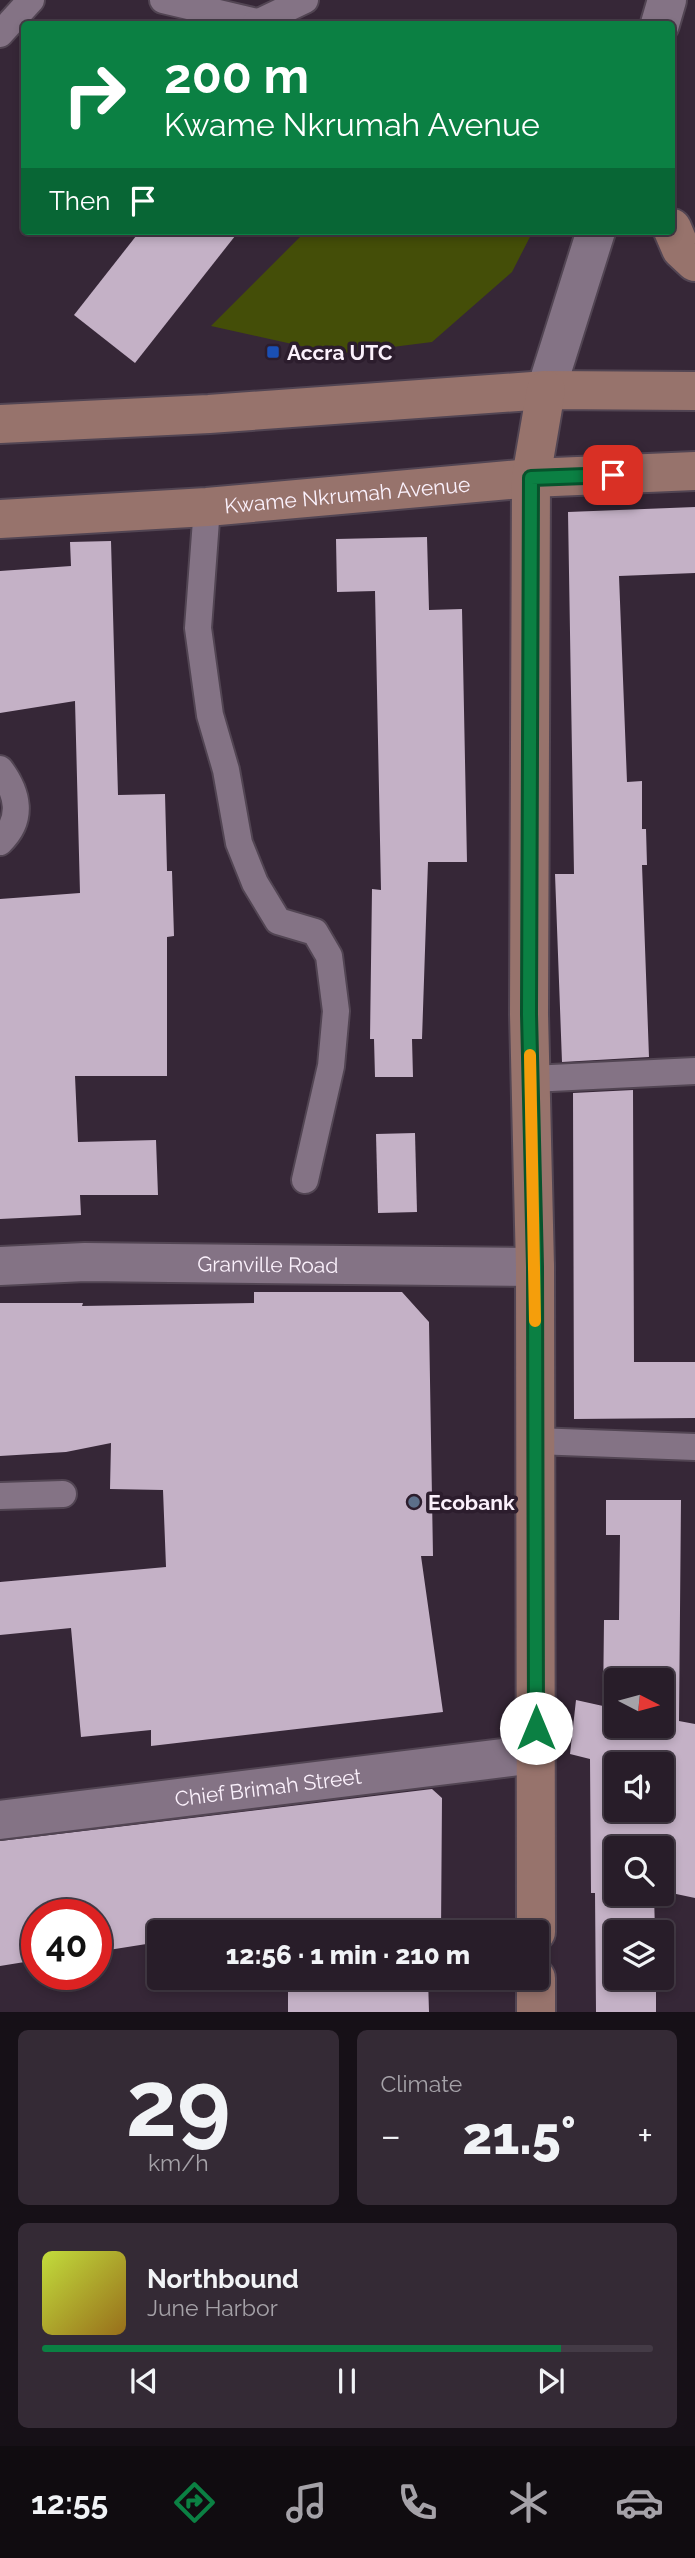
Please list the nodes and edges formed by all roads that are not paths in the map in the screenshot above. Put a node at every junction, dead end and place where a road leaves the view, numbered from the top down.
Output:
1 (31, 0) edge
2 (163, 0) edge
3 (304, 0) edge
4 (667, 0) edge
5 (248, 21) edge
6 (260, 21) edge
7 (661, 21) edge
8 (0, 34) edge
9 (595, 235) edge
10 (675, 235) edge
11 (695, 262) edge
12 (546, 390) junction
13 (695, 391) edge
14 (0, 424) edge
15 (695, 471) edge
16 (531, 478) junction
17 (207, 506) junction
18 (0, 519) edge
19 (0, 769) edge
20 (0, 842) edge
21 (695, 1071) edge
22 (531, 1079) junction
23 (305, 1180) dead end
24 (0, 1266) edge
25 (535, 1267) junction
26 (535, 1441) junction
27 (695, 1447) edge
28 (63, 1494) dead end
29 (0, 1496) edge
30 (536, 1754) junction
31 (0, 1820) edge
32 (536, 1920) edge
33 (536, 1990) edge
34 (536, 2012) edge

1 - 8 lane
2 - 5 lane
3 - 6 lane
4 - 7 street
9 - 12 street
10 - 11 street
12 - 13 street
12 - 14 street
12 - 16 street
15 - 16 street, Kwame Nkrumah Avenue
16 - 17 street, Kwame Nkrumah Avenue
16 - 22 street
17 - 18 street, Kwame Nkrumah Avenue
17 - 23 lane
19 - 20 lane
21 - 22 lane
22 - 25 street
24 - 25 street, Granville Road
25 - 26 street
26 - 27 lane
26 - 30 street
28 - 29 lane
30 - 31 street, Chief Brimah Street
30 - 32 street
33 - 34 street

